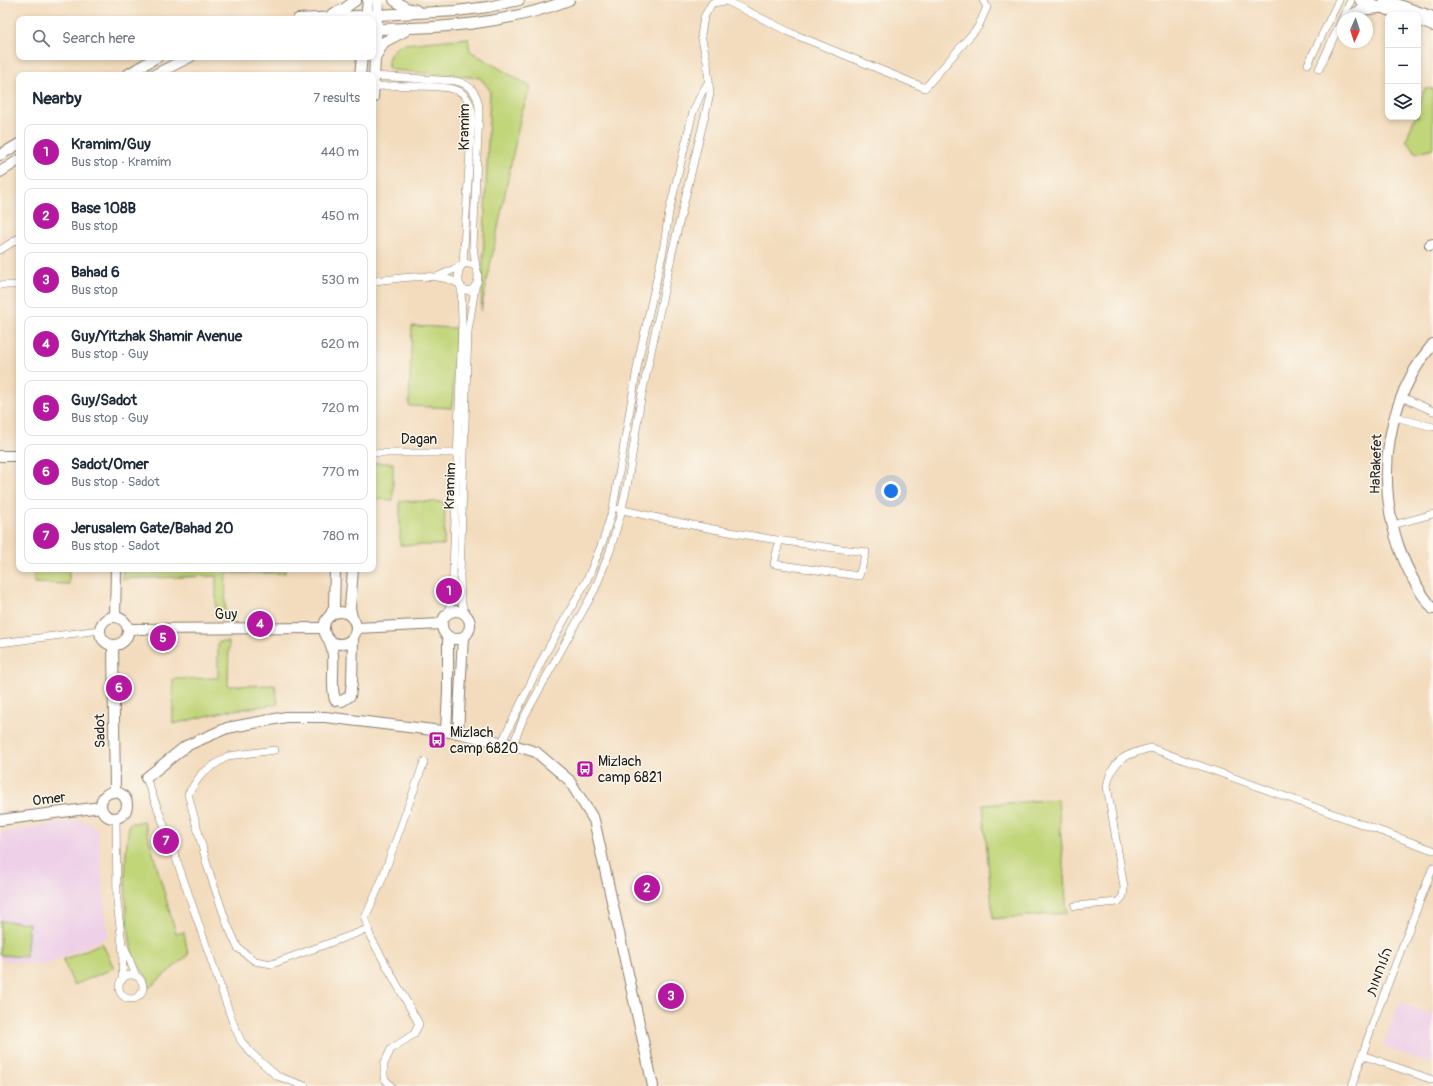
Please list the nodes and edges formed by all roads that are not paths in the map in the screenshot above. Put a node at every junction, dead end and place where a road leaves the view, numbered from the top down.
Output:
1 (356, 0) edge
2 (368, 0) edge
3 (378, 0) edge
4 (394, 0) edge
5 (519, 0) edge
6 (569, 0) edge
7 (983, 0) edge
8 (1339, 0) edge
9 (1351, 0) edge
10 (1360, 0) edge
11 (1385, 2) edge
12 (424, 12) junction
13 (1346, 12) edge
14 (1359, 12) edge
15 (1399, 12) edge
16 (378, 15) junction
17 (325, 16) edge
18 (366, 16) edge
19 (372, 16) edge
20 (1433, 17) edge
21 (1421, 21) edge
22 (376, 24) edge
23 (1433, 26) edge
24 (411, 28) junction
25 (376, 29) edge
26 (1337, 32) edge
27 (376, 56) edge
28 (152, 60) edge
29 (184, 60) edge
30 (361, 60) edge
31 (374, 60) edge
32 (375, 60) edge
33 (374, 64) junction
34 (1308, 64) dead end
35 (1319, 69) dead end
36 (132, 72) edge
37 (160, 72) edge
38 (360, 72) edge
39 (374, 72) edge
40 (376, 76) edge
41 (709, 81) junction
42 (376, 87) edge
43 (16, 146) edge
44 (0, 156) edge
45 (16, 162) edge
46 (0, 172) edge
47 (16, 240) edge
48 (0, 250) edge
49 (462, 265) junction
50 (476, 268) junction
51 (433, 277) junction
52 (376, 281) edge
53 (0, 285) edge
54 (16, 285) edge
55 (460, 286) junction
56 (475, 288) junction
57 (1433, 344) edge
58 (1402, 397) junction
59 (1433, 411) edge
60 (1395, 417) junction
61 (1433, 427) edge
62 (376, 453) edge
63 (461, 453) junction
64 (0, 456) edge
65 (16, 456) edge
66 (613, 508) junction
67 (622, 510) junction
68 (1433, 514) edge
69 (1393, 525) junction
70 (780, 542) junction
71 (116, 572) edge
72 (335, 572) edge
73 (353, 572) edge
74 (1433, 609) edge
75 (447, 614) junction
76 (465, 614) junction
77 (330, 616) junction
78 (115, 617) junction
79 (352, 618) junction
80 (442, 624) junction
81 (324, 628) junction
82 (356, 628) junction
83 (128, 629) junction
84 (100, 630) junction
85 (448, 636) junction
86 (463, 637) junction
87 (353, 638) junction
88 (329, 640) junction
89 (0, 643) edge
90 (113, 645) junction
91 (446, 731) junction
92 (458, 733) junction
93 (502, 742) junction
94 (513, 745) junction
95 (275, 750) dead end
96 (424, 762) dead end
97 (146, 778) joint
98 (115, 792) junction
99 (101, 807) junction
100 (116, 818) junction
101 (0, 820) edge
102 (1433, 850) edge
103 (1433, 867) edge
104 (1075, 906) dead end
105 (368, 929) junction
106 (122, 940) junction
107 (136, 976) junction
108 (122, 980) junction
109 (1362, 1055) junction
110 (1433, 1080) edge
111 (305, 1086) edge
112 (391, 1086) edge
113 (653, 1086) edge
114 (1352, 1086) edge

1 - 17 street
2 - 18 street
3 - 16 street
4 - 12 street
5 - 12 street
6 - 24 street
7 - 41 street
8 - 34 street
9 - 13 street
10 - 11 street
11 - 14 street
11 - 15 street
11 - 20 street
12 - 16 street
16 - 19 street
16 - 22 street
21 - 23 street
24 - 25 street
24 - 27 street
26 - 35 street
28 - 36 street
29 - 37 street
30 - 38 street
31 - 33 street
32 - 33 street
33 - 39 street
40 - 50 street, Kramim
41 - 66 street
41 - 67 street
42 - 49 street, Kramim
43 - 44 street
45 - 46 street
47 - 48 street
49 - 50 street
49 - 51 street
49 - 55 street
50 - 56 street
51 - 52 street
51 - 55 street
53 - 54 street
55 - 56 street
55 - 63 street, Kramim
56 - 63 street, Kramim
57 - 58 street, HaRakefet
58 - 59 street
58 - 60 street, HaRakefet
60 - 61 street
60 - 69 street, HaRakefet
62 - 63 street, Dagan
63 - 75 street, Kramim
63 - 76 street, Kramim
64 - 65 street
66 - 67 street
66 - 93 street
67 - 70 street
67 - 94 street
68 - 69 street
69 - 74 street, HaRakefet
70 - 70 street
71 - 78 street
72 - 77 street
73 - 79 street
75 - 76 street
75 - 80 street
76 - 86 street
77 - 79 street
77 - 81 street
78 - 83 street
78 - 84 street
79 - 82 street
80 - 82 street
80 - 85 street
81 - 83 street, Guy
81 - 88 street
82 - 87 street
83 - 90 street
84 - 89 street
84 - 90 street
85 - 86 street
85 - 91 street
86 - 92 street
87 - 88 street
87 - 88 street
90 - 98 street, Sadot
91 - 92 street
91 - 97 street
92 - 93 street
93 - 94 street
94 - 113 street
95 - 105 street
96 - 105 street
97 - 111 street
98 - 99 street
98 - 100 street
99 - 100 street
99 - 101 street, Omer
100 - 106 street
102 - 104 street
103 - 109 street, הלוחמות
105 - 112 street
106 - 107 street
106 - 108 street
107 - 108 street
107 - 108 street
109 - 110 street
109 - 114 street, הלוחמות

